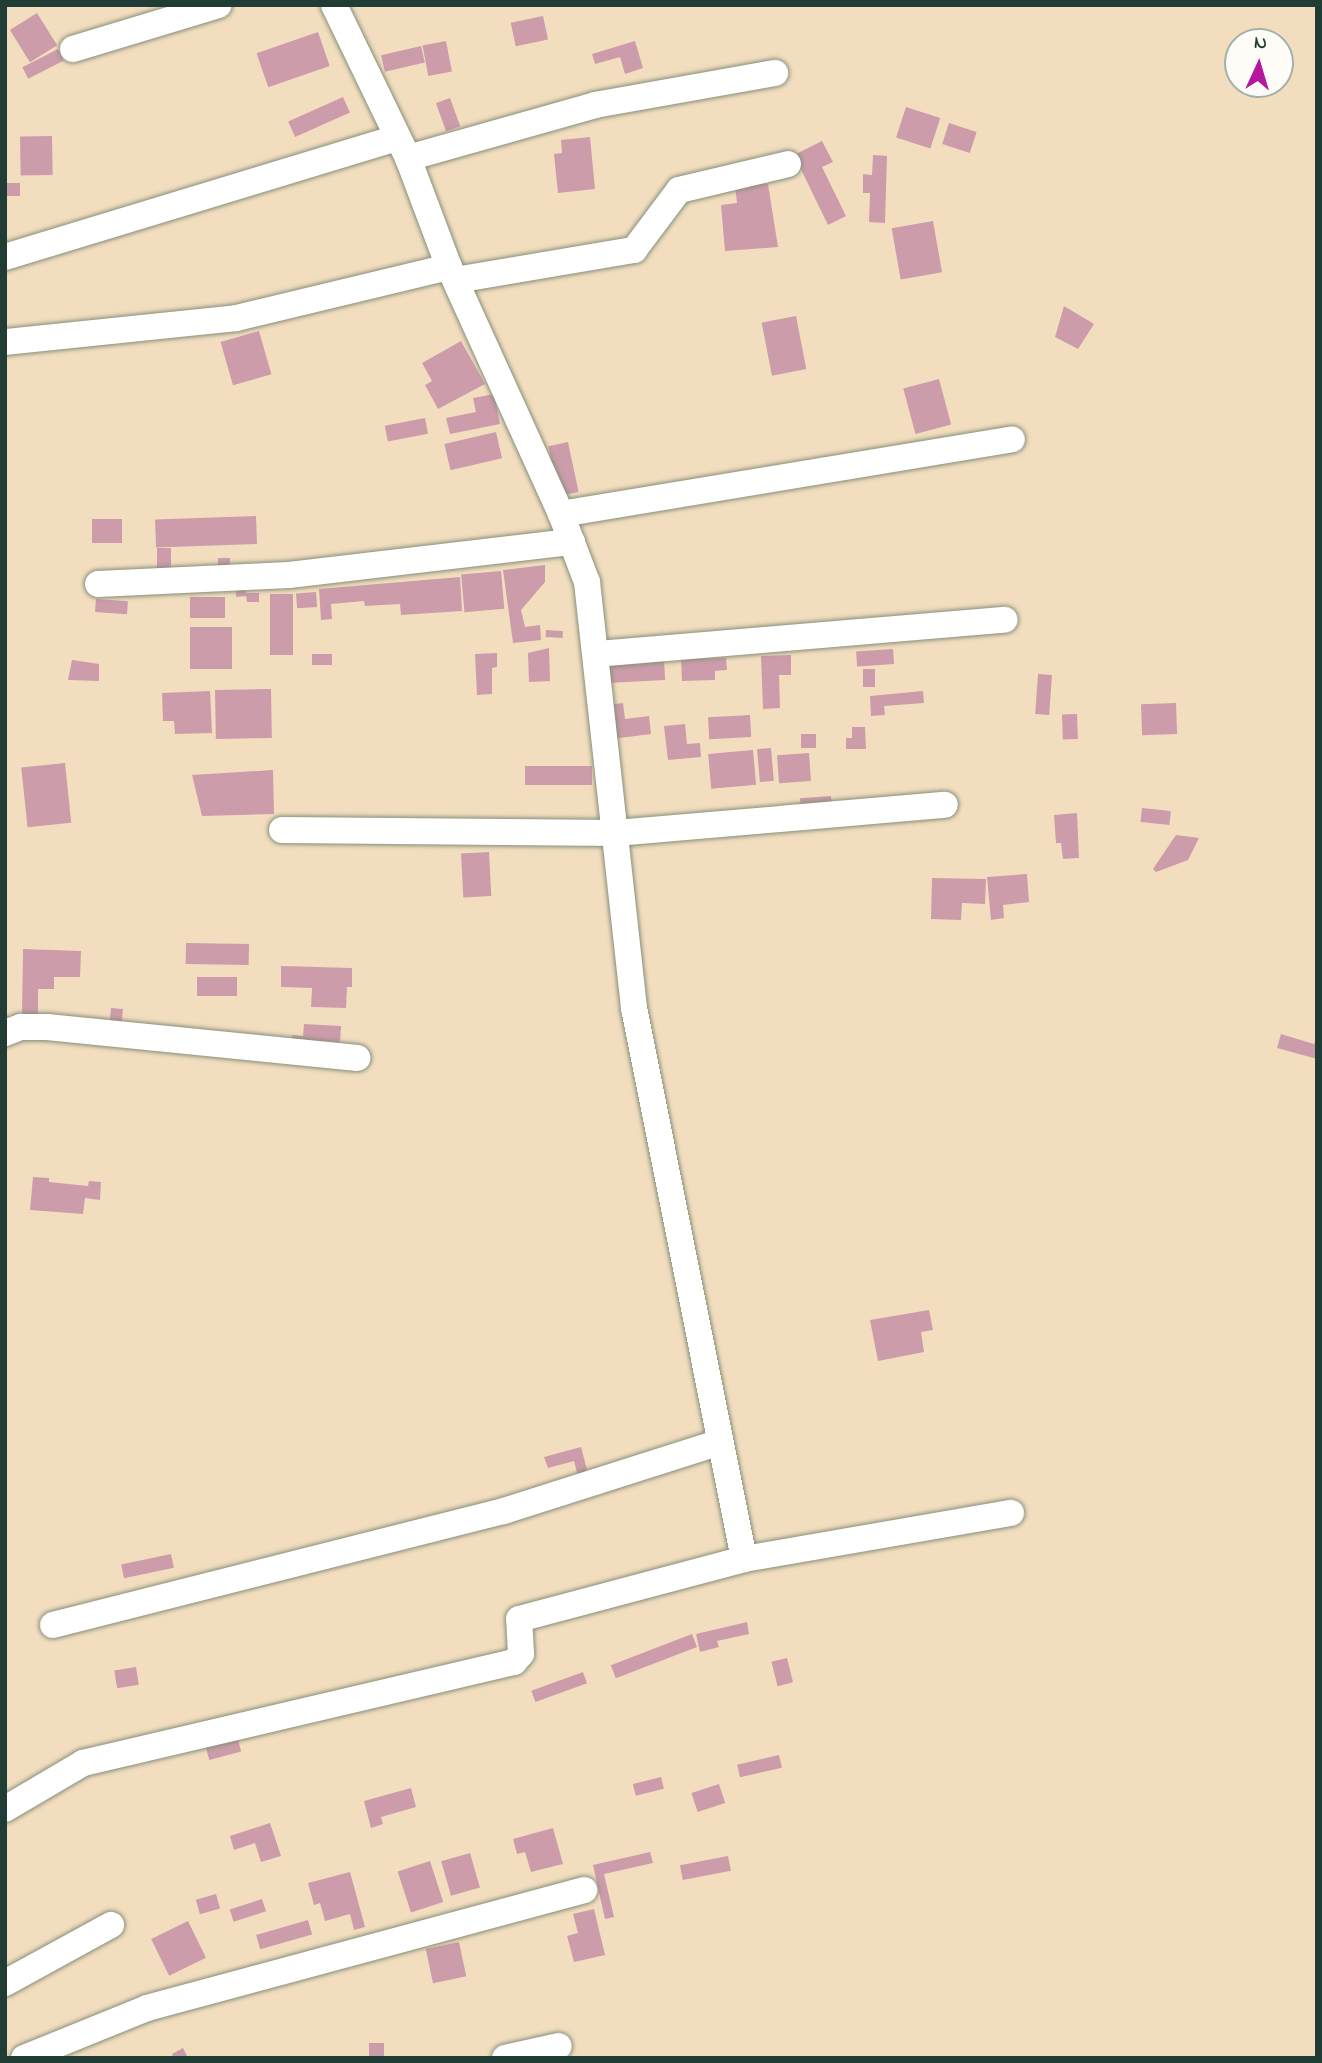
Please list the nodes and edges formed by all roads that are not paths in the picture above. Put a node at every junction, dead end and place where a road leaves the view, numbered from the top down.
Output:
1 (219, 5) edge
2 (334, 5) edge
3 (73, 49) dead end
4 (775, 73) dead end
5 (402, 148) junction
6 (788, 164) dead end
7 (5, 257) edge
8 (452, 273) junction
9 (5, 342) edge
10 (1012, 439) dead end
11 (561, 514) junction
12 (572, 542) junction
13 (98, 584) dead end
14 (1005, 620) dead end
15 (596, 654) junction
16 (945, 805) dead end
17 (282, 830) dead end
18 (616, 833) junction
19 (5, 1032) edge
20 (357, 1058) dead end
21 (720, 1441) junction
22 (1011, 1513) dead end
23 (744, 1559) junction
24 (53, 1625) dead end
25 (5, 1809) edge
26 (584, 1890) dead end
27 (111, 1925) dead end
28 (5, 1983) edge
29 (559, 2046) dead end
30 (24, 2058) edge
31 (505, 2058) edge

1 - 3 street
2 - 5 street
4 - 5 street
5 - 7 street
5 - 8 street
6 - 8 street
8 - 9 street
8 - 11 street
10 - 11 street
11 - 12 street
12 - 13 street
12 - 15 street
14 - 15 street
15 - 18 street
16 - 18 street
17 - 18 street
18 - 21 street
19 - 20 street
21 - 23 street
21 - 24 street
22 - 23 street
23 - 25 street
26 - 30 street
27 - 28 street
29 - 31 street

